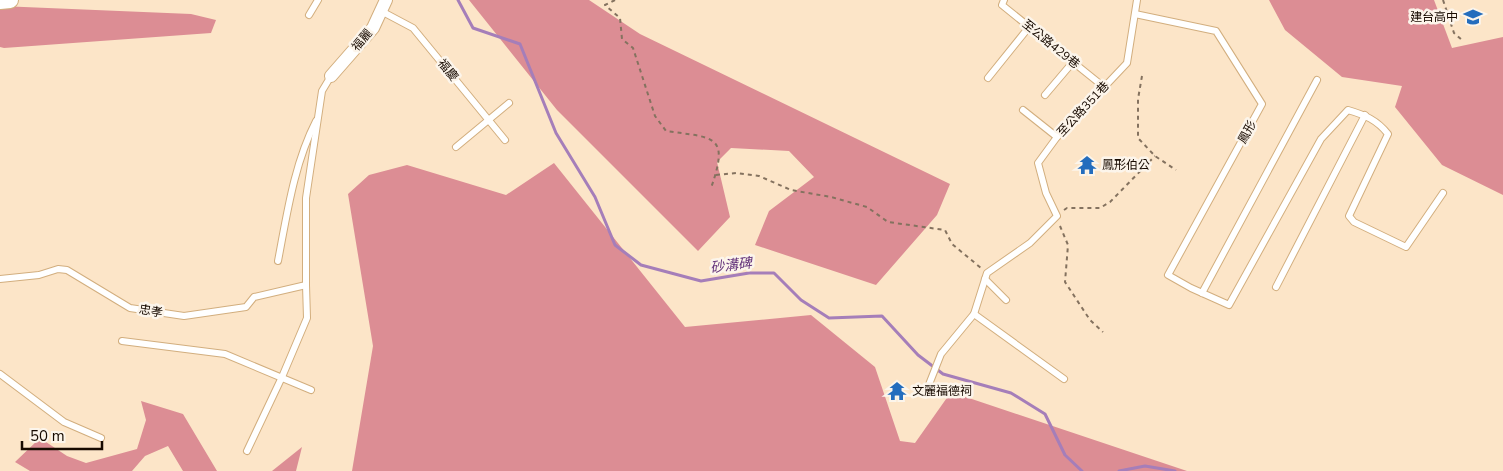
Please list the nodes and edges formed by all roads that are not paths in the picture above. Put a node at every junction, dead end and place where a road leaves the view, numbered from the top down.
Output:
1 (10, 0) edge
2 (318, 0) edge
3 (1004, 0) edge
4 (1137, 0) edge
5 (0, 1) edge
6 (383, 6) edge
7 (1135, 14) junction
8 (310, 16) dead end
9 (1029, 26) junction
10 (1073, 62) junction
11 (331, 76) joint
12 (988, 78) dead end
13 (1317, 80) dead end
14 (1104, 87) junction
15 (1045, 95) dead end
16 (509, 104) dead end
17 (1023, 110) dead end
18 (1364, 115) junction
19 (318, 116) junction
20 (490, 121) junction
21 (1057, 137) junction
22 (506, 140) dead end
23 (456, 147) dead end
24 (1443, 193) dead end
25 (278, 261) dead end
26 (986, 276) junction
27 (0, 279) edge
28 (306, 284) junction
29 (1276, 287) dead end
30 (1202, 292) junction
31 (1006, 300) dead end
32 (974, 314) junction
33 (122, 341) dead end
34 (0, 374) edge
35 (282, 377) junction
36 (1064, 379) dead end
37 (311, 390) dead end
38 (926, 392) dead end
39 (100, 438) dead end
40 (247, 451) dead end

1 - 5 street
2 - 8 lane
3 - 9 lane, 至公路429巷
4 - 7 lane, 至公路351巷
6 - 11 street, 福麗
6 - 20 lane, 福慶
7 - 14 lane, 至公路351巷
7 - 30 lane, 鳳形
9 - 10 lane, 至公路429巷
9 - 12 lane
10 - 14 lane, 至公路429巷
10 - 15 lane
11 - 19 lane
13 - 30 lane
14 - 21 lane, 至公路351巷
16 - 20 lane
17 - 21 lane
18 - 24 lane
18 - 29 lane
18 - 30 lane, 鳳形
19 - 25 lane
19 - 28 lane
20 - 22 lane, 福慶
20 - 23 lane
21 - 26 lane, 至公路351巷
26 - 31 lane
26 - 32 lane
27 - 28 lane, 忠孝
28 - 35 lane
32 - 36 lane
32 - 38 lane
33 - 35 lane
34 - 39 lane
35 - 37 lane
35 - 40 lane

